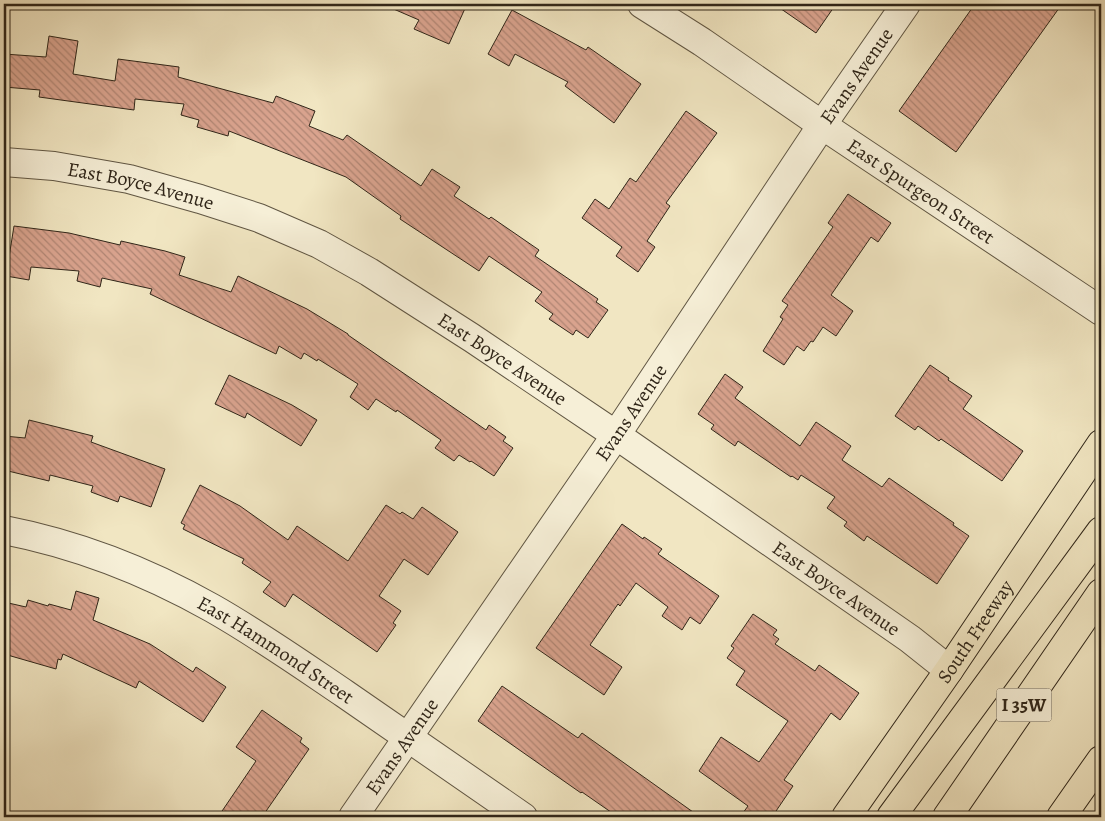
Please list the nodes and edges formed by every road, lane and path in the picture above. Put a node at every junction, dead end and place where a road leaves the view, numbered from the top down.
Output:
1 (642, 4) edge
2 (906, 4) edge
3 (822, 125) junction
4 (4, 162) edge
5 (1101, 311) edge
6 (616, 435) junction
7 (1101, 444) edge
8 (4, 530) edge
9 (1101, 531) edge
10 (1101, 593) edge
11 (949, 670) junction
12 (408, 737) junction
13 (1101, 760) edge
14 (353, 817) edge
15 (523, 817) edge
16 (846, 817) edge
17 (891, 817) edge
18 (947, 817) edge
19 (1061, 817) edge

1 - 3 street, East Spurgeon Street
2 - 3 street, Evans Avenue
3 - 5 street, East Spurgeon Street
3 - 6 street, Evans Avenue
4 - 6 street, East Boyce Avenue
6 - 11 street, East Boyce Avenue
6 - 12 street, Evans Avenue
7 - 11 main road, South Freeway
8 - 12 street, East Hammond Street
9 - 17 main road
10 - 18 main road, I 35W
11 - 16 main road, South Freeway
12 - 14 street, Evans Avenue
12 - 15 street, East Hammond Street
13 - 19 main road

